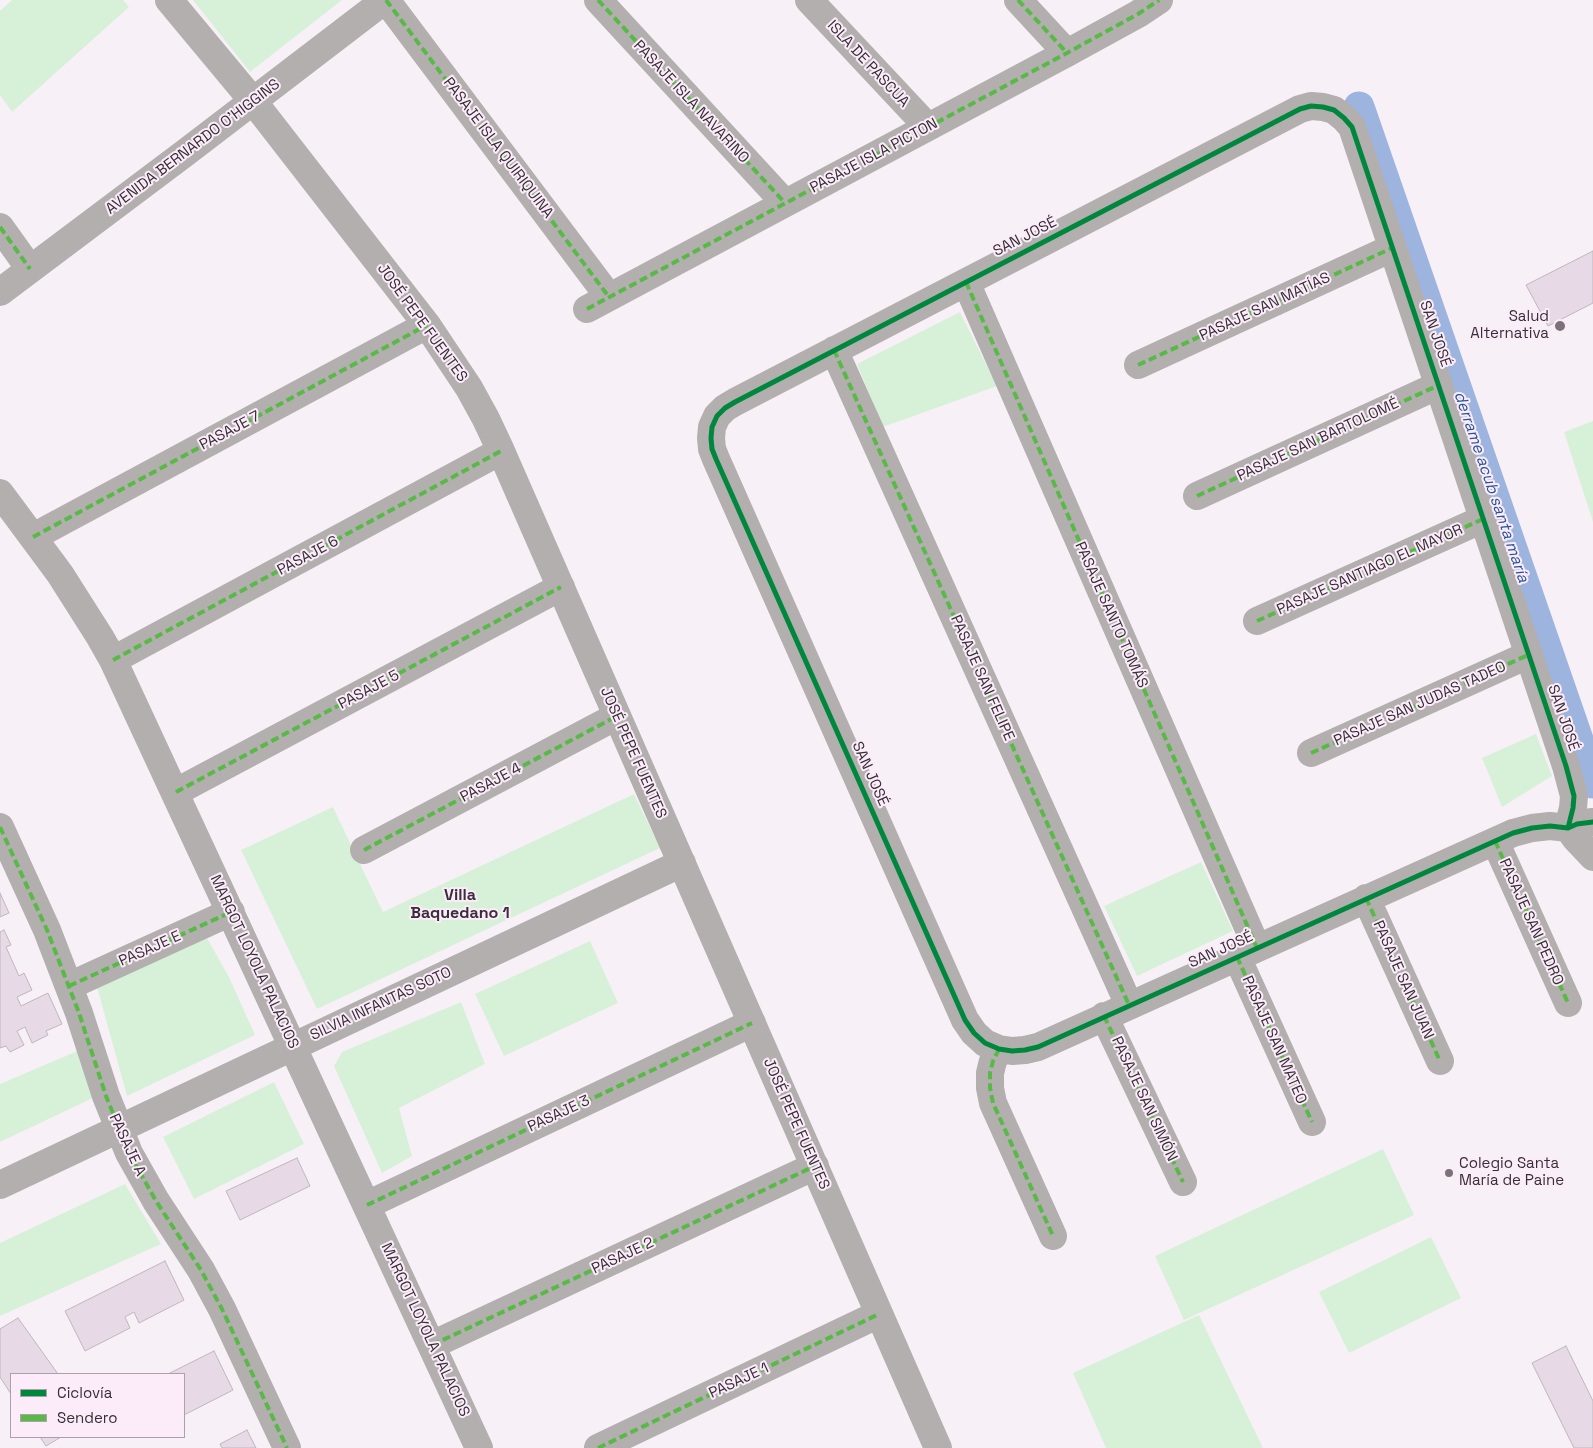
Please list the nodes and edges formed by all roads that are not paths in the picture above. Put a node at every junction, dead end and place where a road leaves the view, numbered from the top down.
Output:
1 (169, 0) edge
2 (385, 0) edge
3 (598, 0) edge
4 (809, 0) edge
5 (1018, 0) edge
6 (1159, 0) edge
7 (1067, 53) junction
8 (253, 101) junction
9 (928, 127) junction
10 (785, 203) junction
11 (0, 228) edge
12 (1392, 248) junction
13 (30, 269) junction
14 (966, 282) junction
15 (0, 292) edge
16 (598, 303) joint
17 (427, 325) junction
18 (834, 350) junction
19 (1138, 365) dead end
20 (1438, 385) junction
21 (502, 451) junction
22 (0, 493) edge
23 (1197, 496) dead end
24 (1483, 519) junction
25 (33, 537) junction
26 (561, 587) junction
27 (1257, 621) dead end
28 (1528, 655) junction
29 (113, 660) junction
30 (617, 716) junction
31 (1311, 753) dead end
32 (176, 792) junction
33 (1580, 825) edge
34 (0, 827) edge
35 (1495, 840) junction
36 (364, 850) dead end
37 (1593, 857) edge
38 (682, 863) junction
39 (1366, 898) junction
40 (231, 912) junction
41 (1247, 952) junction
42 (69, 986) junction
43 (1568, 1003) dead end
44 (1129, 1005) junction
45 (1104, 1016) junction
46 (752, 1024) junction
47 (293, 1046) junction
48 (999, 1049) junction
49 (1440, 1061) dead end
50 (1312, 1122) dead end
51 (118, 1129) junction
52 (815, 1166) junction
53 (1183, 1182) dead end
54 (0, 1185) edge
55 (366, 1205) junction
56 (1053, 1236) dead end
57 (879, 1314) junction
58 (432, 1345) junction
59 (287, 1448) edge
60 (479, 1448) edge
61 (598, 1448) edge
62 (938, 1448) edge

1 - 8 street, JOSÉ PEPE FUENTES
2 - 8 street, AVENIDA BERNARDO O'HIGGINS
2 - 16 street, PASAJE ISLA QUIRIQUINA
3 - 10 street, PASAJE ISLA NAVARINO
4 - 9 street, ISLA DE PASCUA
5 - 7 street
6 - 7 street, PASAJE ISLA PICTON
7 - 9 street, PASAJE ISLA PICTON
8 - 13 street, AVENIDA BERNARDO O'HIGGINS
8 - 17 street, JOSÉ PEPE FUENTES
9 - 10 street, PASAJE ISLA PICTON
10 - 16 street, PASAJE ISLA PICTON
11 - 13 street
12 - 14 street, SAN JOSÉ
12 - 19 street, PASAJE SAN MATÍAS
12 - 20 street, SAN JOSÉ
13 - 15 street, AVENIDA BERNARDO O'HIGGINS
14 - 18 street, SAN JOSÉ
14 - 41 street, PASAJE SANTO TOMÁS
17 - 21 street, JOSÉ PEPE FUENTES
17 - 25 street, PASAJE 7
18 - 44 street, PASAJE SAN FELIPE
18 - 48 street, SAN JOSÉ
20 - 23 street, PASAJE SAN BARTOLOMÉ
20 - 24 street, SAN JOSÉ
21 - 26 street, JOSÉ PEPE FUENTES
21 - 29 street, PASAJE 6
22 - 25 street, MARGOT LOYOLA PALACIOS
24 - 27 street, PASAJE SANTIAGO EL MAYOR
24 - 28 street, SAN JOSÉ
25 - 29 street, MARGOT LOYOLA PALACIOS
26 - 30 street, JOSÉ PEPE FUENTES
26 - 32 street, PASAJE 5
28 - 31 street, PASAJE SAN JUDAS TADEO
28 - 33 street, SAN JOSÉ
29 - 32 street, MARGOT LOYOLA PALACIOS
30 - 36 street, PASAJE 4
30 - 38 street, JOSÉ PEPE FUENTES
32 - 40 street, MARGOT LOYOLA PALACIOS
33 - 35 street, SAN JOSÉ
33 - 37 street
34 - 42 street, PASAJE A
35 - 39 street, SAN JOSÉ
35 - 43 street, PASAJE SAN PEDRO
38 - 46 street, JOSÉ PEPE FUENTES
38 - 47 street, SILVIA INFANTAS SOTO
39 - 41 street, SAN JOSÉ
39 - 49 street, PASAJE SAN JUAN
40 - 42 street, PASAJE E
40 - 47 street, MARGOT LOYOLA PALACIOS
41 - 44 street, SAN JOSÉ
41 - 50 street, PASAJE SAN MATEO
42 - 51 street, PASAJE A
44 - 45 street, SAN JOSÉ
45 - 48 street, SAN JOSÉ
45 - 53 street, PASAJE SAN SIMÓN
46 - 52 street, JOSÉ PEPE FUENTES
46 - 55 street, PASAJE 3
47 - 51 street, SILVIA INFANTAS SOTO
47 - 55 street, MARGOT LOYOLA PALACIOS
48 - 56 street
51 - 54 street, SILVIA INFANTAS SOTO
51 - 59 street, PASAJE A
52 - 57 street, JOSÉ PEPE FUENTES
52 - 58 street, PASAJE 2
55 - 58 street, MARGOT LOYOLA PALACIOS
57 - 61 street, PASAJE 1
57 - 62 street, JOSÉ PEPE FUENTES
58 - 60 street, MARGOT LOYOLA PALACIOS

